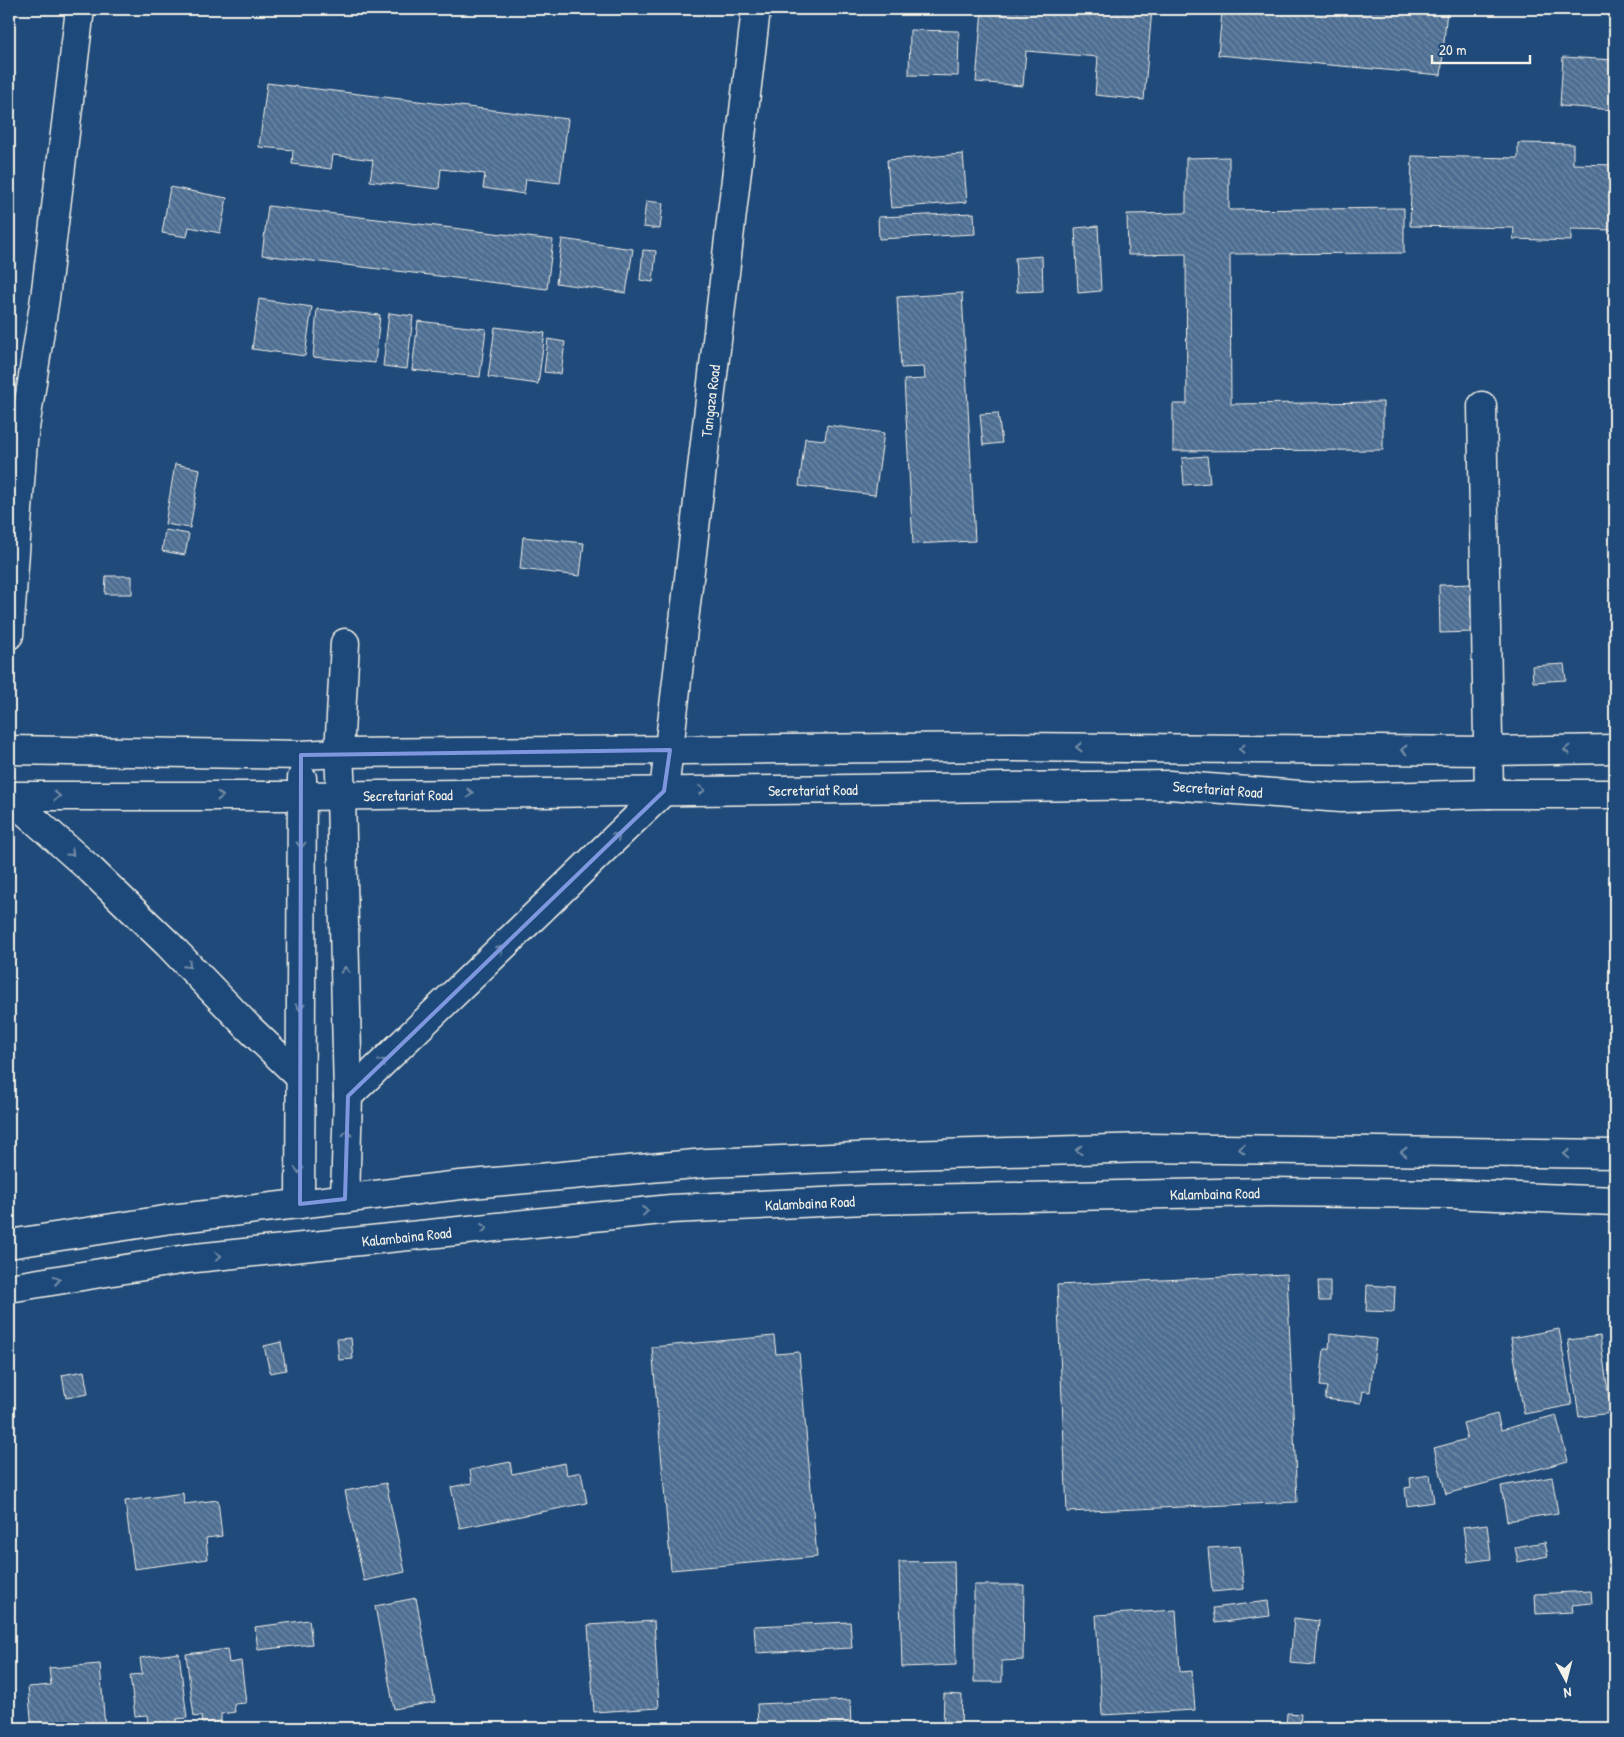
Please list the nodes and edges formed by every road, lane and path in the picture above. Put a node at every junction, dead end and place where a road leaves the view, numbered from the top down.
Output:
1 (80, 9) edge
2 (756, 9) edge
3 (1482, 406) dead end
4 (16, 438) edge
5 (9, 635) edge
6 (345, 643) dead end
7 (1615, 749) edge
8 (9, 750) edge
9 (670, 750) junction
10 (1489, 751) junction
11 (339, 753) junction
12 (301, 755) junction
13 (664, 791) junction
14 (1489, 794) junction
15 (1615, 794) edge
16 (341, 795) junction
17 (9, 796) edge
18 (302, 796) junction
19 (299, 1076) junction
20 (348, 1096) junction
21 (1615, 1154) edge
22 (344, 1199) junction
23 (1615, 1200) edge
24 (300, 1204) junction
25 (9, 1244) edge
26 (9, 1288) edge

1 - 4 street
2 - 9 street, Tangaza Road
3 - 10 street
4 - 5 street
6 - 11 street
7 -> 10 street
8 - 12 street
10 -> 9 street
9 - 11 street
9 - 13 street, Tangaza Road
10 - 14 street
11 - 12 street
11 - 16 street
12 - 18 street
13 -> 14 street, Secretariat Road
16 -> 13 street, Secretariat Road
20 -> 13 street
14 - 15 street, Secretariat Road
16 - 18 street, Secretariat Road
20 -> 16 street
17 -> 18 street, Secretariat Road
17 -> 19 street
18 -> 19 street
19 -> 24 street
22 -> 20 street
21 -> 22 street
22 - 24 street
26 -> 23 street, Kalambaina Road
24 - 25 street

